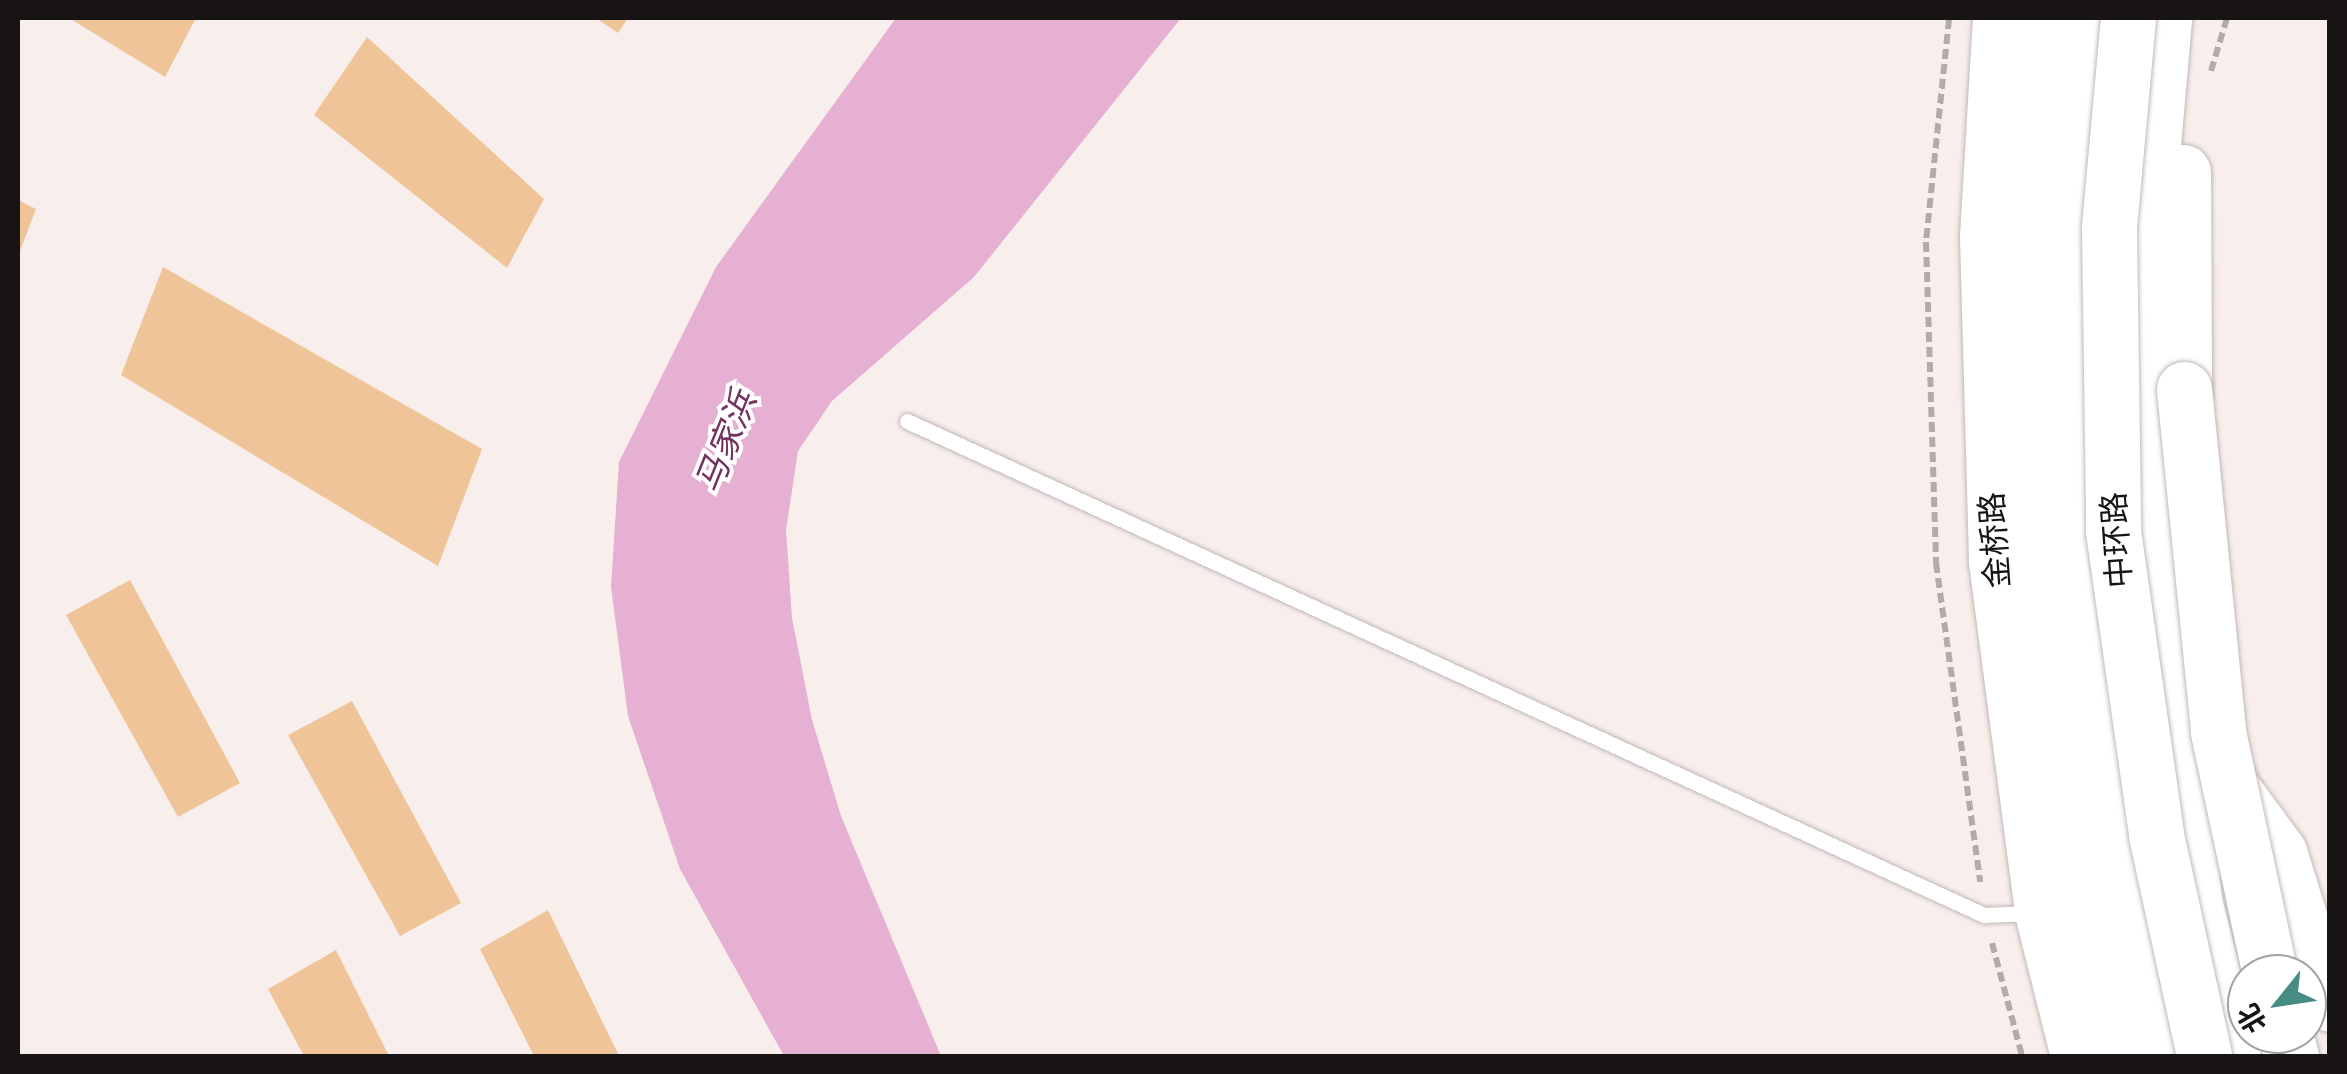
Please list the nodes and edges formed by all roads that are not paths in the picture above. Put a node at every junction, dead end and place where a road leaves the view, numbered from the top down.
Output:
1 (1998, 18) edge
2 (2038, 18) edge
3 (2076, 18) edge
4 (2128, 18) edge
5 (2166, 18) edge
6 (2192, 18) edge
7 (907, 421) dead end
8 (2131, 682) junction
9 (2179, 726) junction
10 (2094, 732) junction
11 (2198, 904) junction
12 (2040, 912) junction
13 (2266, 954) edge
14 (2330, 1006) edge
15 (2076, 1056) edge
16 (2111, 1056) edge
17 (2160, 1056) edge
18 (2204, 1056) edge
19 (2236, 1056) edge

1 - 12 main road, 金桥路
2 - 16 highway
3 - 10 main road
4 - 8 highway, 中环路, bridge
5 - 8 highway, bridge
5 - 9 main road
6 - 13 highway, bridge
7 - 12 lane
8 - 18 highway, 中环路, bridge
9 - 11 main road
9 - 14 main road
10 - 11 main road
10 - 17 main road
11 - 19 main road
12 - 15 main road, 金桥路

